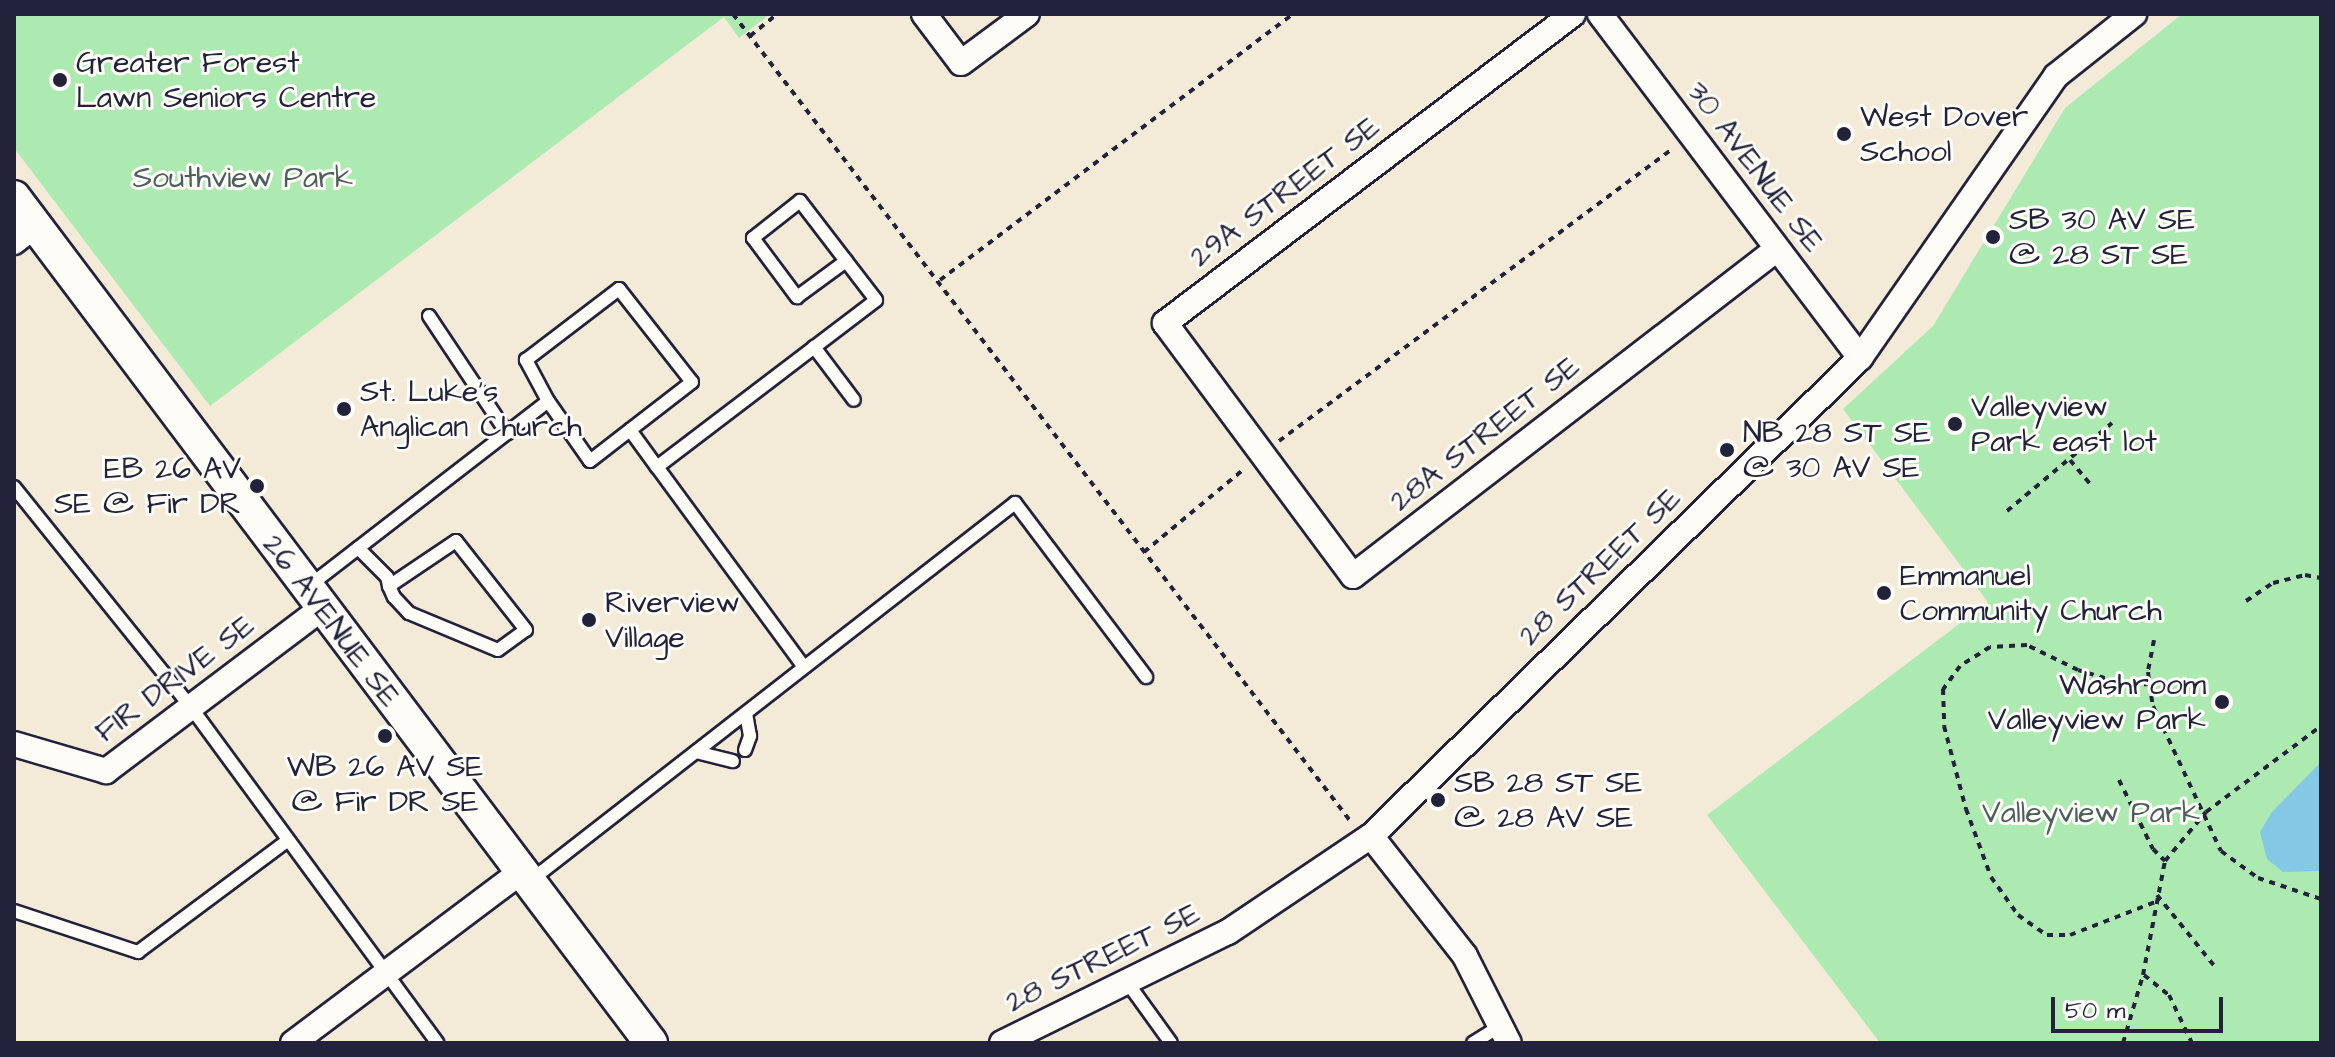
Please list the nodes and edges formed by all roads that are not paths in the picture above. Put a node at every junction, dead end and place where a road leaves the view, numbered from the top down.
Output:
1 (924, 14) edge
2 (1027, 14) edge
3 (1573, 14) edge
4 (1600, 14) edge
5 (2134, 14) edge
6 (14, 197) edge
7 (25, 234) edge
8 (1777, 249) junction
9 (846, 261) junction
10 (429, 316) dead end
11 (814, 347) junction
12 (1860, 358) junction
13 (854, 400) dead end
14 (548, 401) junction
15 (630, 430) junction
16 (507, 433) junction
17 (1261, 455) joint
18 (657, 467) junction
19 (14, 487) edge
20 (358, 548) junction
21 (389, 586) junction
22 (314, 599) junction
23 (804, 667) junction
24 (1146, 677) dead end
25 (190, 706) junction
26 (746, 713) junction
27 (14, 744) edge
28 (745, 750) dead end
29 (696, 752) junction
30 (733, 761) dead end
31 (1371, 836) junction
32 (288, 840) junction
33 (526, 876) junction
34 (14, 911) edge
35 (385, 973) junction
36 (1127, 982) junction
37 (1505, 1035) edge
38 (293, 1043) edge
39 (438, 1043) edge
40 (651, 1043) edge
41 (1002, 1043) edge
42 (1171, 1043) edge
43 (1473, 1043) edge

1 - 2 street
3 - 17 street, 29A STREET SE
4 - 8 street, 30 AVENUE SE
5 - 12 street, 28 STREET SE
6 - 7 street, 26 AVENUE SE
7 - 22 street, 26 AVENUE SE
8 - 12 street, 30 AVENUE SE
8 - 17 street, 28A STREET SE
9 - 9 lane
9 - 11 lane
10 - 16 lane
11 - 13 lane
11 - 18 lane
12 - 31 street, 28 STREET SE
14 - 15 lane
14 - 15 lane
14 - 16 lane
15 - 18 lane
16 - 20 lane
18 - 23 lane
19 - 25 lane
20 - 21 lane
20 - 22 lane
21 - 21 lane
22 - 25 street, FIR DRIVE SE
22 - 33 street, 26 AVENUE SE
23 - 24 lane
23 - 26 lane
25 - 27 street, FIR DRIVE SE
25 - 32 lane
26 - 28 lane
26 - 29 lane
29 - 30 lane
29 - 33 lane
31 - 36 street, 28 STREET SE
31 - 37 street
32 - 34 lane
32 - 35 lane
33 - 35 street
33 - 40 street, 26 AVENUE SE
35 - 38 street
35 - 39 lane
36 - 41 street, 28 STREET SE
36 - 42 lane
37 - 43 lane

